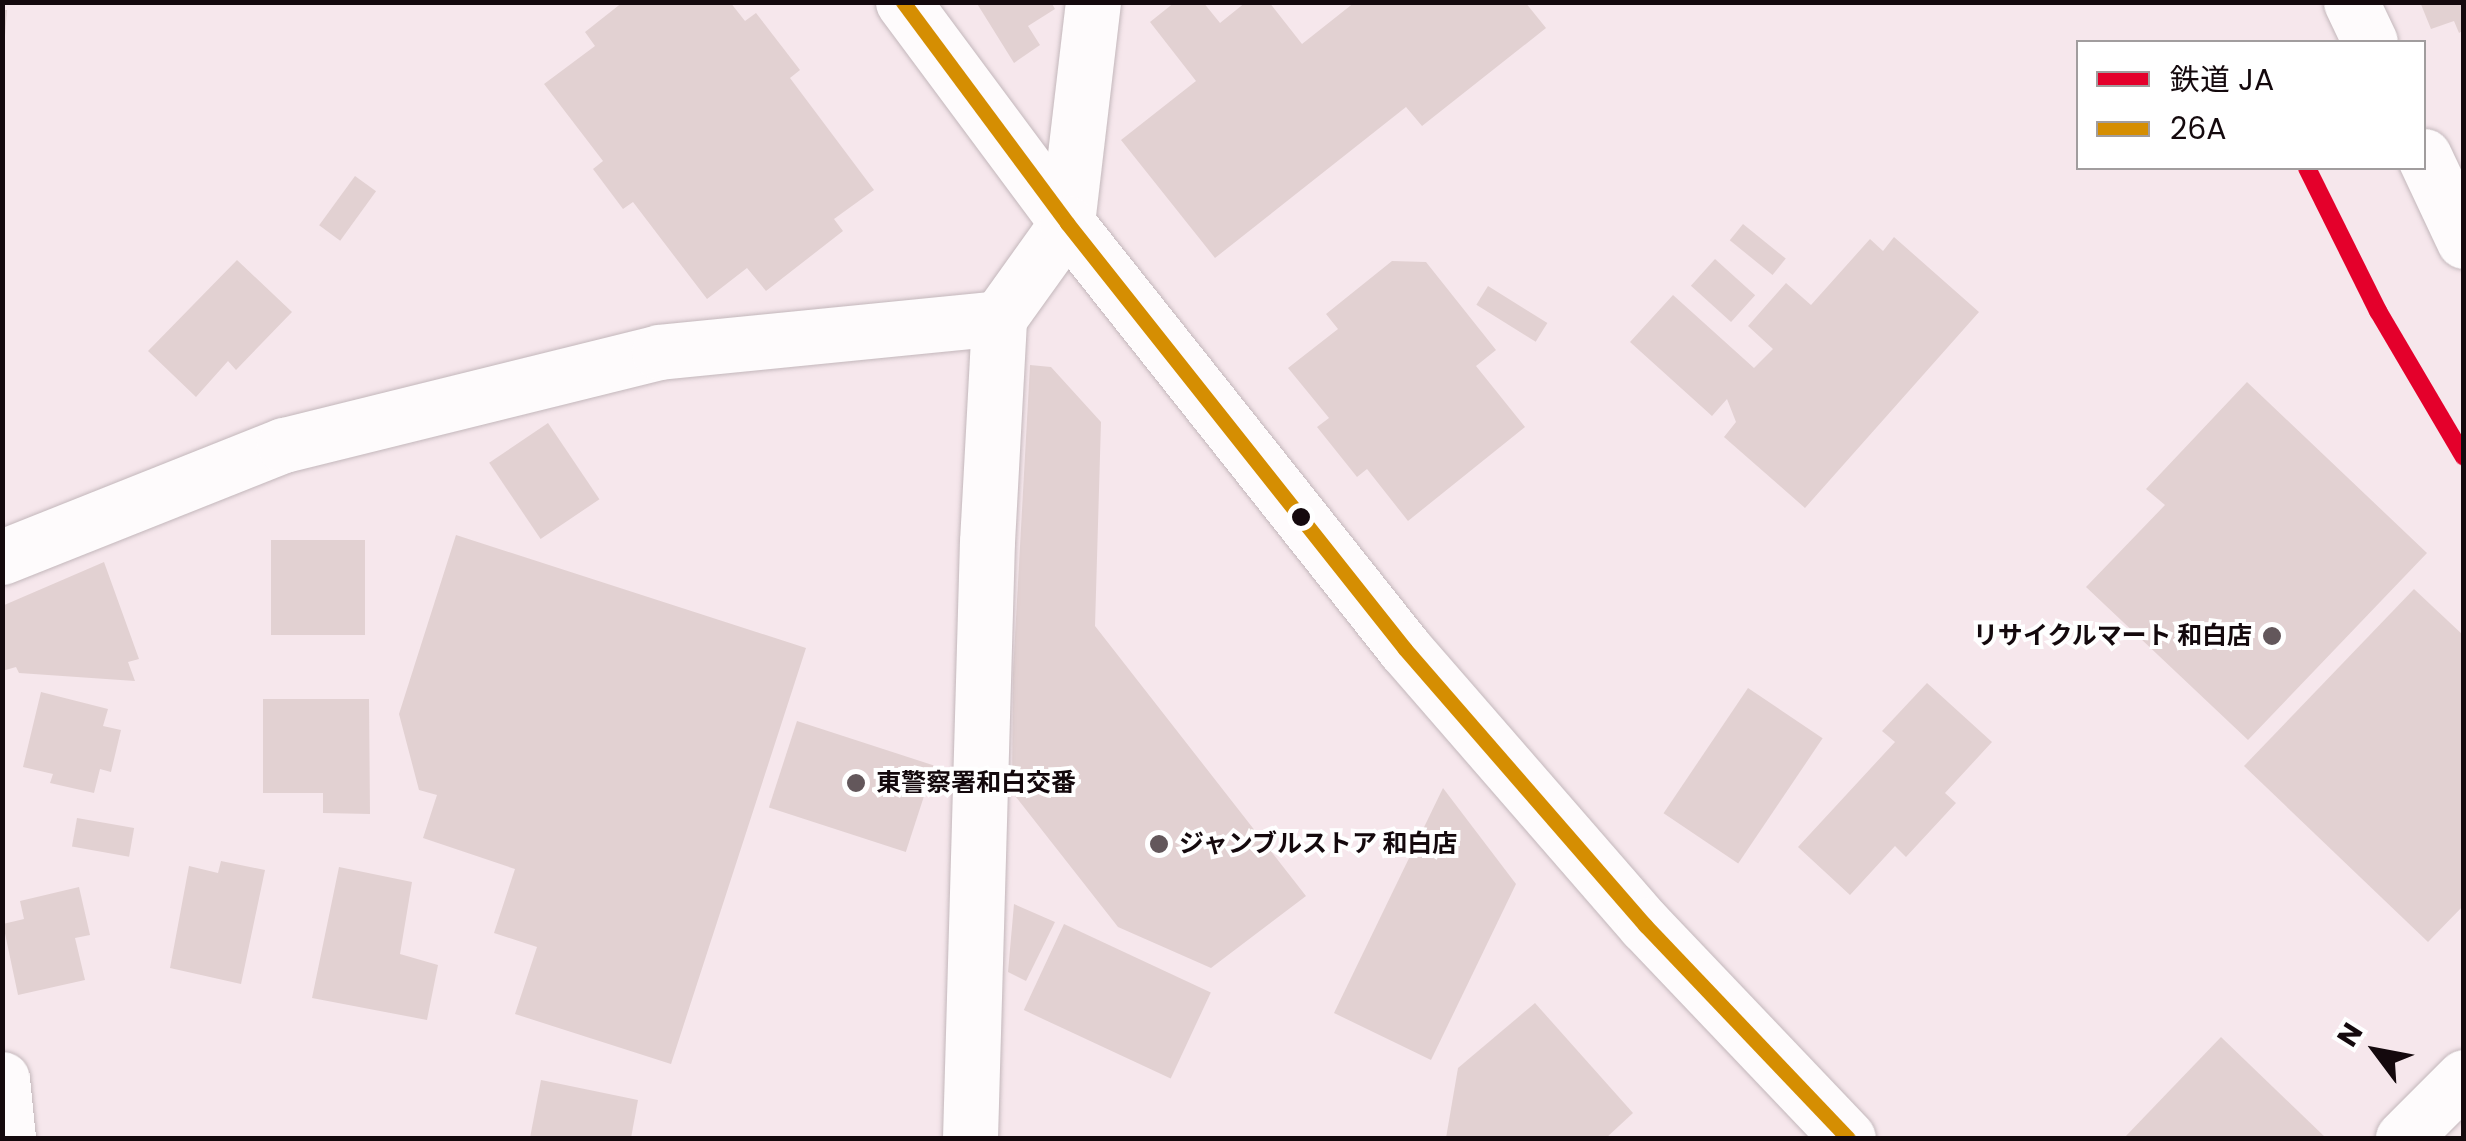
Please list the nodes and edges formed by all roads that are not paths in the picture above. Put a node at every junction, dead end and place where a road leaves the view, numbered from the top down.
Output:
1 (903, 2) edge
2 (1093, 2) edge
3 (2351, 2) edge
4 (2369, 40) edge
5 (2426, 160) edge
6 (1067, 223) junction
7 (2464, 240) edge
8 (999, 318) junction
9 (2, 558) edge
10 (2464, 1077) edge
11 (2, 1079) edge
12 (8, 1138) edge
13 (970, 1138) edge
14 (1848, 1138) edge
15 (2404, 1138) edge

1 - 6 main road
2 - 6 main road
3 - 4 main road
5 - 7 main road
6 - 8 main road
6 - 14 main road
8 - 9 main road
8 - 13 main road
10 - 15 main road
11 - 12 main road

